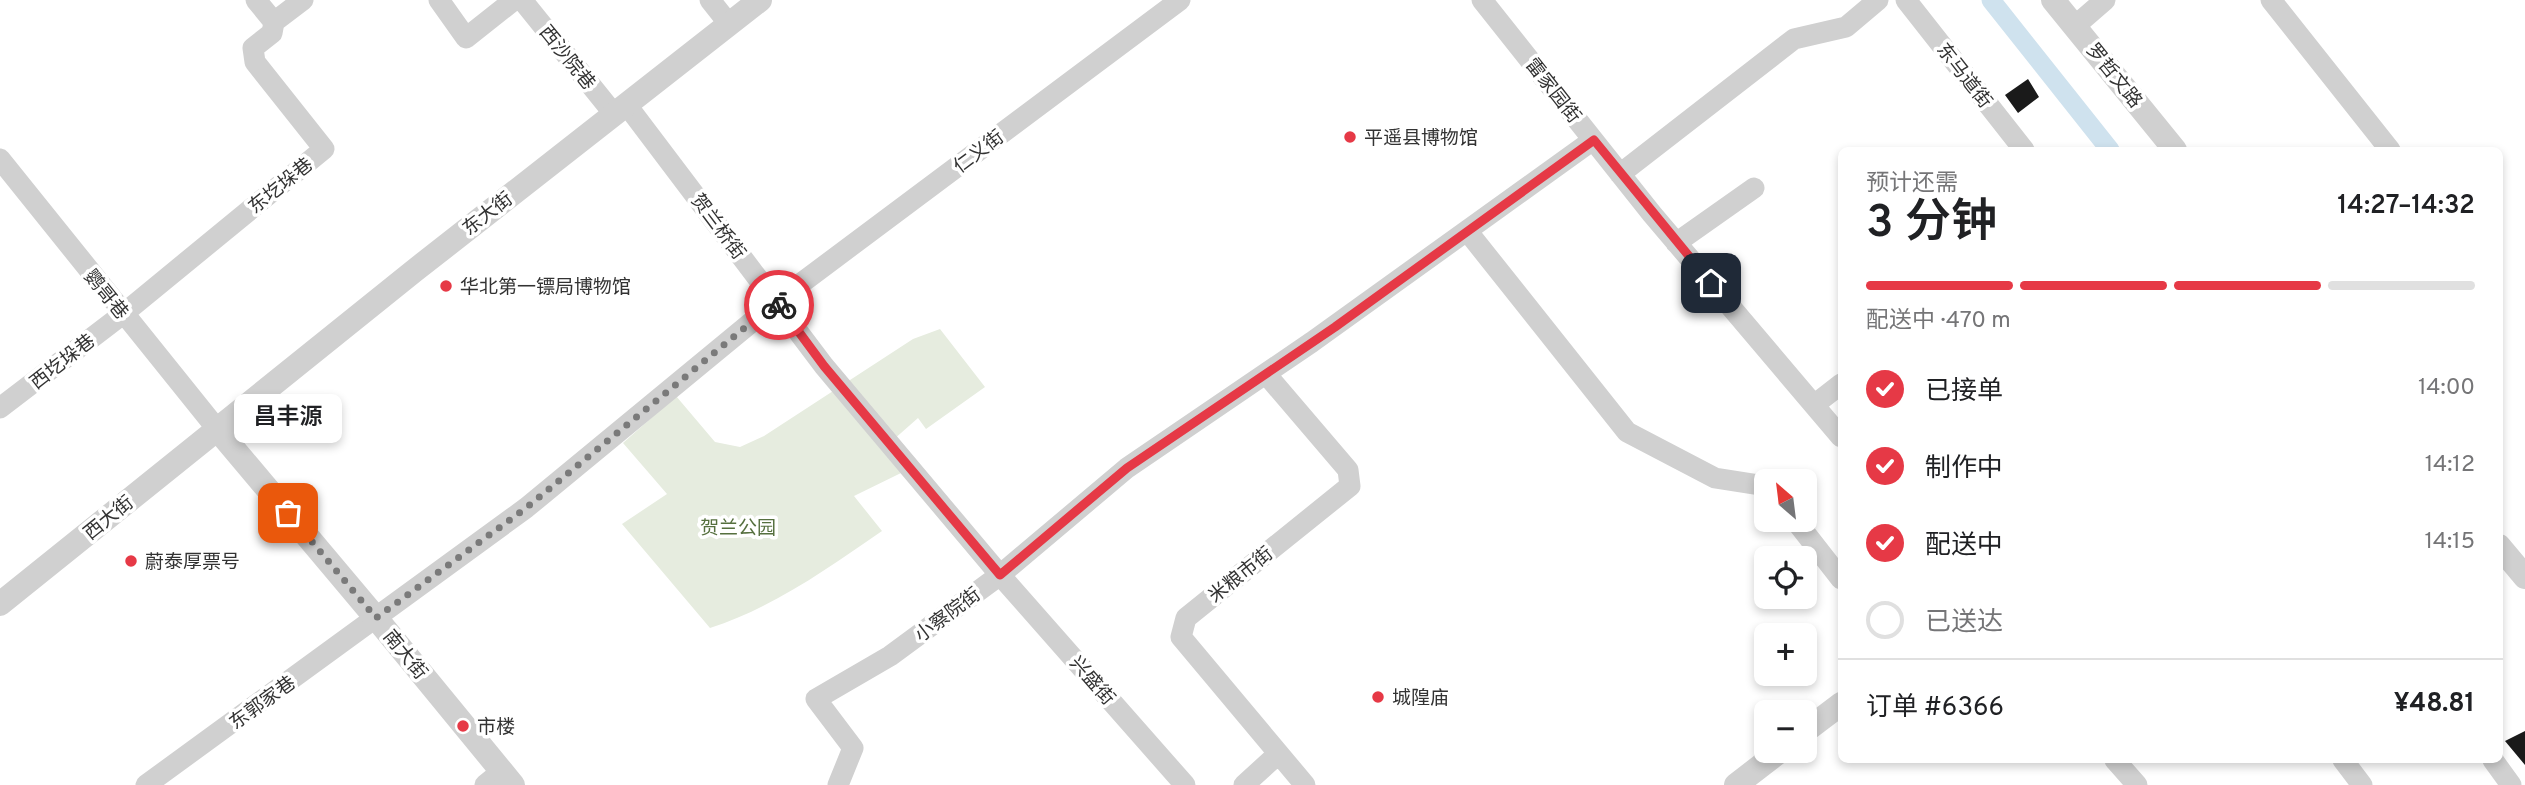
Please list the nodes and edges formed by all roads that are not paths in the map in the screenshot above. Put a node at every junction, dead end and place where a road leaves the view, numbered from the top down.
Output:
1 (256, 0) edge
2 (303, 0) edge
3 (439, 0) edge
4 (514, 0) edge
5 (522, 0) edge
6 (710, 0) edge
7 (760, 0) edge
8 (1180, 0) edge
9 (1482, 0) edge
10 (1878, 0) edge
11 (1906, 0) edge
12 (2053, 0) edge
13 (2105, 0) edge
14 (2271, 0) edge
15 (274, 22) junction
16 (729, 24) junction
17 (2075, 26) junction
18 (620, 109) junction
19 (1594, 140) junction
20 (2022, 147) edge
21 (2173, 147) edge
22 (2388, 147) edge
23 (0, 159) edge
24 (1620, 174) junction
25 (1754, 188) dead end
26 (1468, 232) junction
27 (1676, 243) junction
28 (776, 302) junction
29 (123, 314) junction
30 (1266, 374) junction
31 (1838, 386) edge
32 (1814, 405) junction
33 (0, 408) edge
34 (217, 429) junction
35 (1838, 433) edge
36 (1754, 484) edge
37 (1804, 532) edge
38 (2503, 551) edge
39 (1000, 575) junction
40 (1838, 575) edge
41 (2525, 577) edge
42 (0, 604) edge
43 (376, 618) junction
44 (1838, 706) edge
45 (1817, 722) edge
46 (1278, 754) junction
47 (1764, 763) edge
48 (2118, 763) edge
49 (2345, 763) edge
50 (2495, 763) edge
51 (500, 781) edge
52 (146, 785) edge
53 (838, 785) edge
54 (1185, 785) edge
55 (1244, 785) edge
56 (1306, 785) edge
57 (1736, 785) edge
58 (2137, 785) edge
59 (2362, 785) edge
60 (2511, 785) edge

1 - 15 street
2 - 15 street
3 - 4 street
5 - 18 street, 西沙院巷
6 - 16 street
7 - 16 street, 东大街
8 - 28 street, 仁义街
9 - 19 street, 雷家园街
10 - 24 street
11 - 20 street, 东马道街
12 - 17 street, 罗哲文路
13 - 17 street
14 - 22 street
15 - 29 street, 东圪垛巷
16 - 18 street, 东大街
17 - 21 street, 罗哲文路
18 - 28 street, 贺兰桥街
18 - 34 street, 东大街
19 - 24 street, 雷家园街
19 - 26 street, 小察院街
23 - 29 street, 鹦哥巷
24 - 27 street, 雷家园街
25 - 27 street
26 - 30 street, 小察院街
26 - 36 street
27 - 32 street, 雷家园街
28 - 39 street, 贺兰桥街
28 - 43 street, 仁义街
29 - 33 street, 西圪垛巷
29 - 34 street, 鹦哥巷
30 - 39 street, 小察院街
30 - 46 street, 米粮市街
31 - 32 street
32 - 35 street, 雷家园街
34 - 42 street, 西大街
34 - 43 street, 南大街
37 - 40 street
38 - 41 street
39 - 53 street, 小察院街
39 - 54 street, 兴盛街
43 - 51 street, 南大街
43 - 52 street, 东郭家巷
44 - 45 street
46 - 55 street
46 - 56 street, 米粮市街
47 - 57 street
48 - 58 street
49 - 59 street
50 - 60 street

